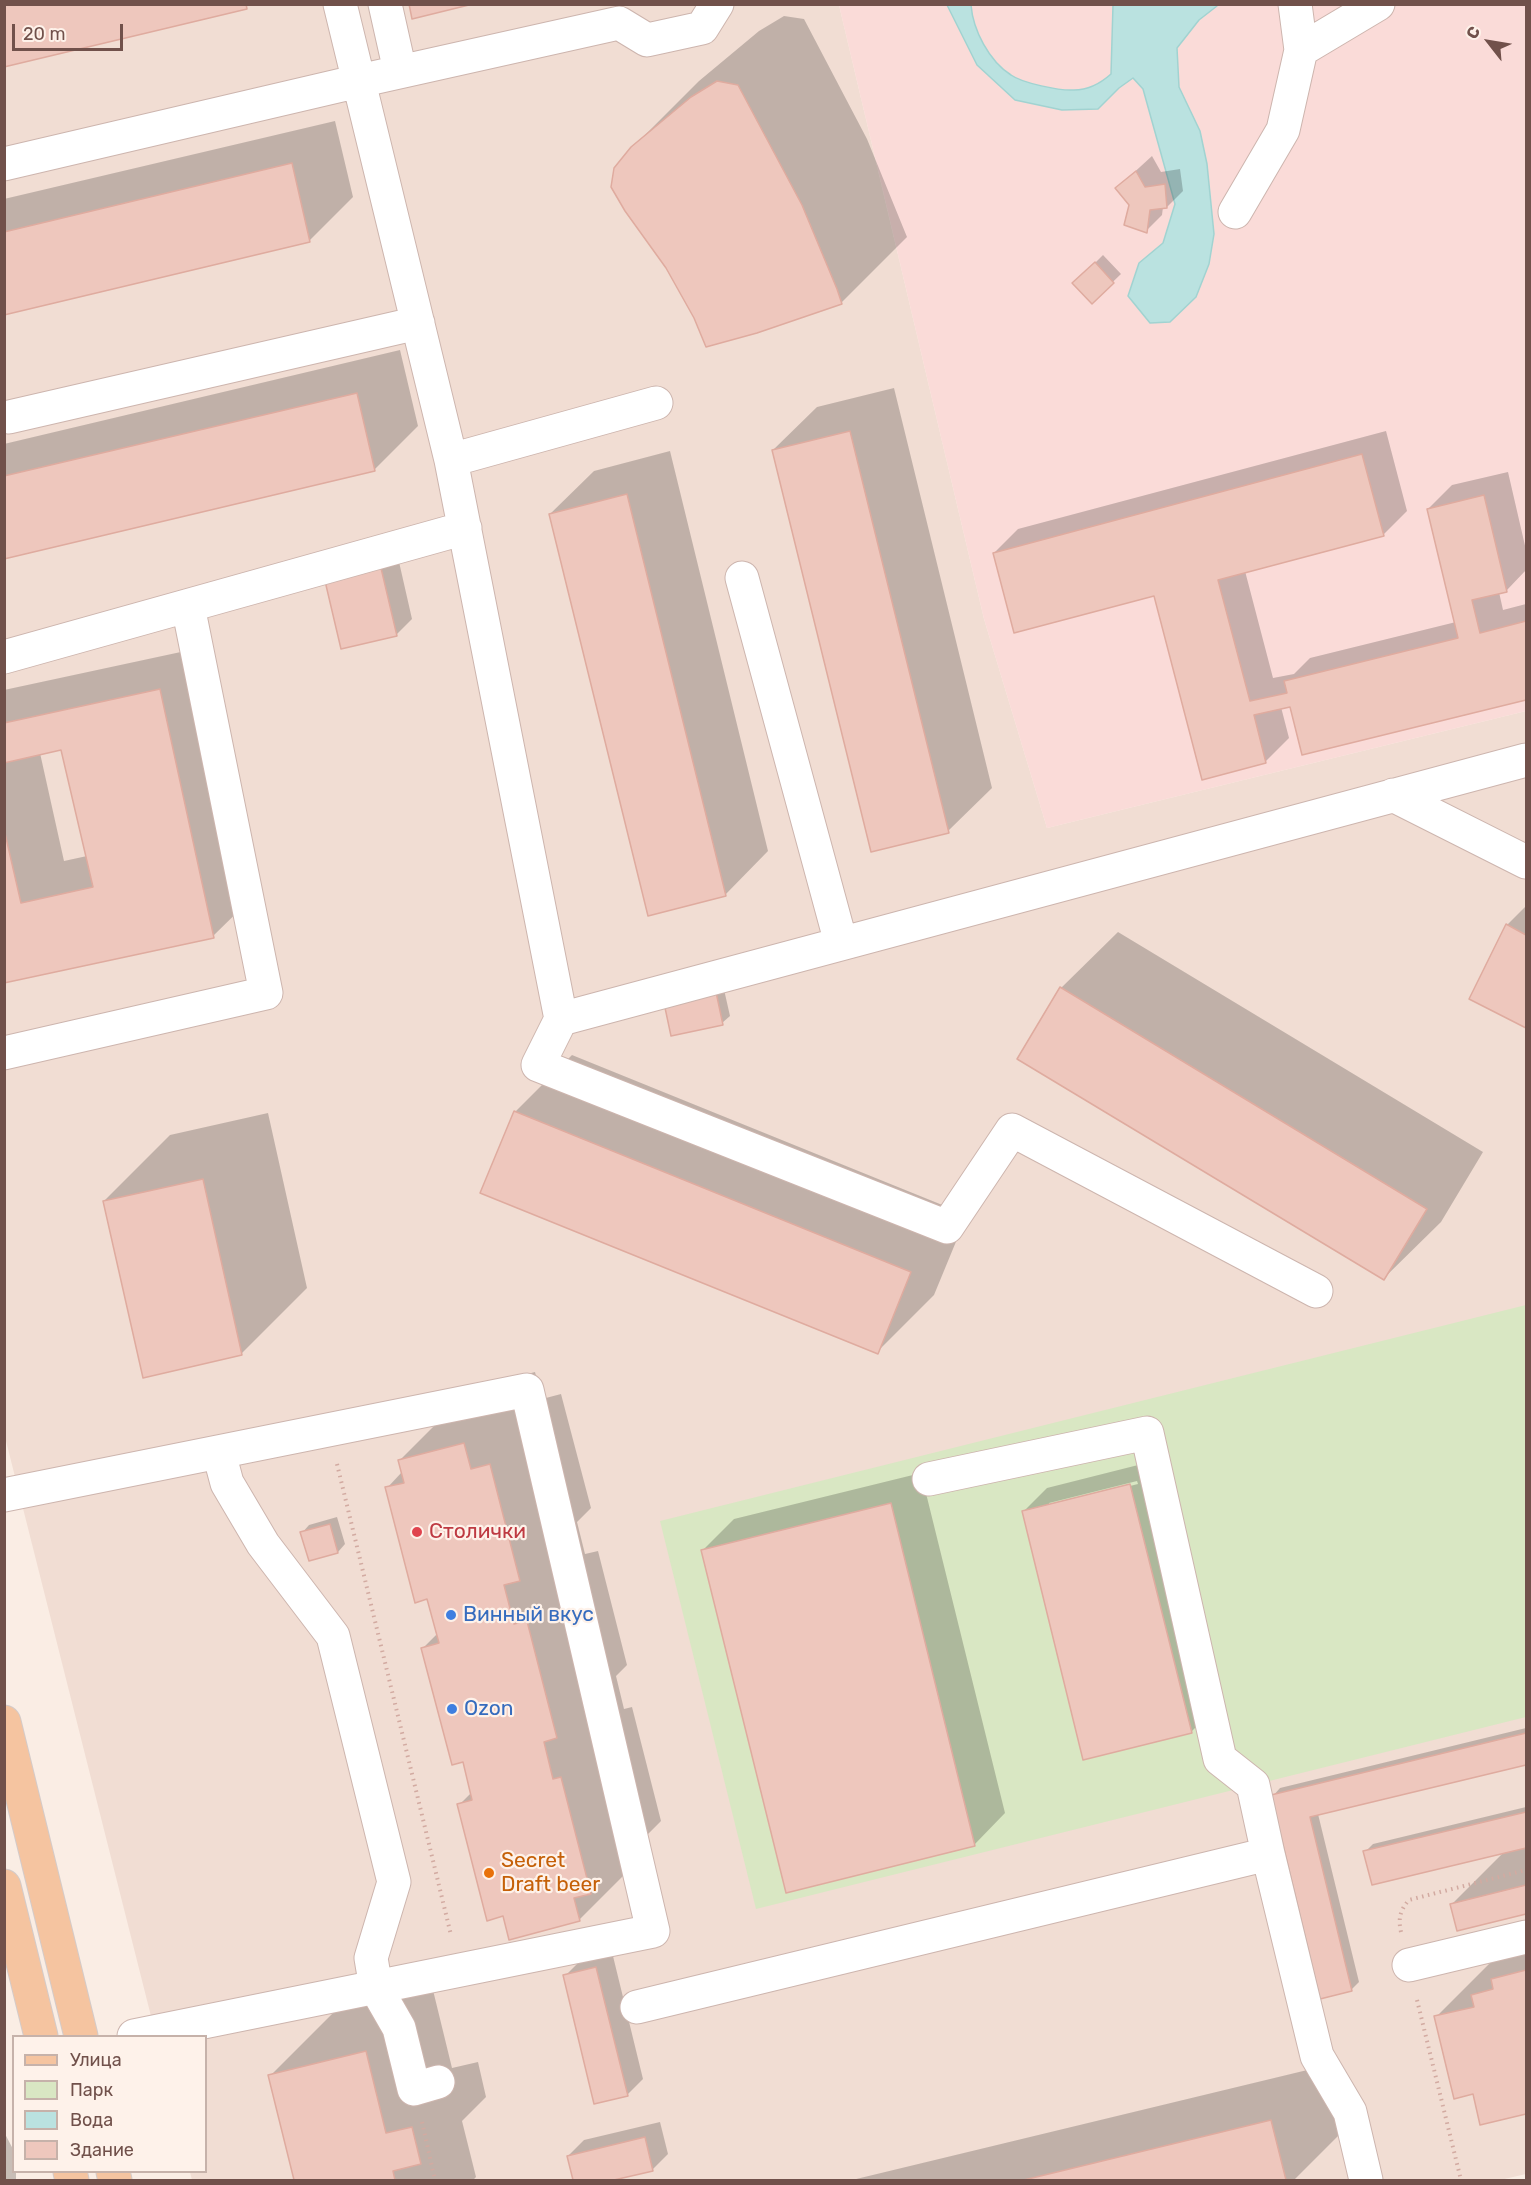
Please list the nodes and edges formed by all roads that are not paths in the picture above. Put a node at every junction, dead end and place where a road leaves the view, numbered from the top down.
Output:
1 (340, 4) edge
2 (385, 4) edge
3 (717, 4) edge
4 (1294, 4) edge
5 (1378, 4) edge
6 (1300, 50) junction
7 (400, 71) junction
8 (359, 81) junction
9 (4, 164) edge
10 (1235, 212) dead end
11 (418, 323) junction
12 (656, 403) dead end
13 (9, 417) dead end
14 (452, 460) junction
15 (465, 528) junction
16 (742, 578) dead end
17 (188, 606) junction
18 (4, 657) edge
19 (1527, 760) edge
20 (1393, 795) junction
21 (1527, 862) edge
22 (841, 943) junction
23 (561, 1019) junction
24 (4, 1053) edge
25 (1316, 1292) dead end
26 (219, 1453) junction
27 (929, 1479) dead end
28 (4, 1495) edge
29 (4, 1722) edge
30 (1268, 1854) junction
31 (4, 1886) edge
32 (1527, 1937) edge
33 (1409, 1965) dead end
34 (376, 1988) junction
35 (637, 2007) dead end
36 (41, 2035) edge
37 (81, 2035) edge
38 (144, 2035) edge
39 (426, 2086) road end
40 (1366, 2181) edge

1 - 8 lane
2 - 7 lane
3 - 7 lane
4 - 6 lane
5 - 6 lane
6 - 10 lane
7 - 8 lane
8 - 9 lane
8 - 11 lane
11 - 13 lane
11 - 14 lane
12 - 14 lane
14 - 15 lane
15 - 17 lane
15 - 23 lane
16 - 22 lane
17 - 18 lane
17 - 24 lane
19 - 20 lane
20 - 21 lane
20 - 22 lane
22 - 23 lane
23 - 25 lane
26 - 28 lane
26 - 34 lane
26 - 34 lane
27 - 30 lane
29 - 37 main road
30 - 35 lane
30 - 40 lane
31 - 36 main road
32 - 33 lane
34 - 38 lane
34 - 39 lane

